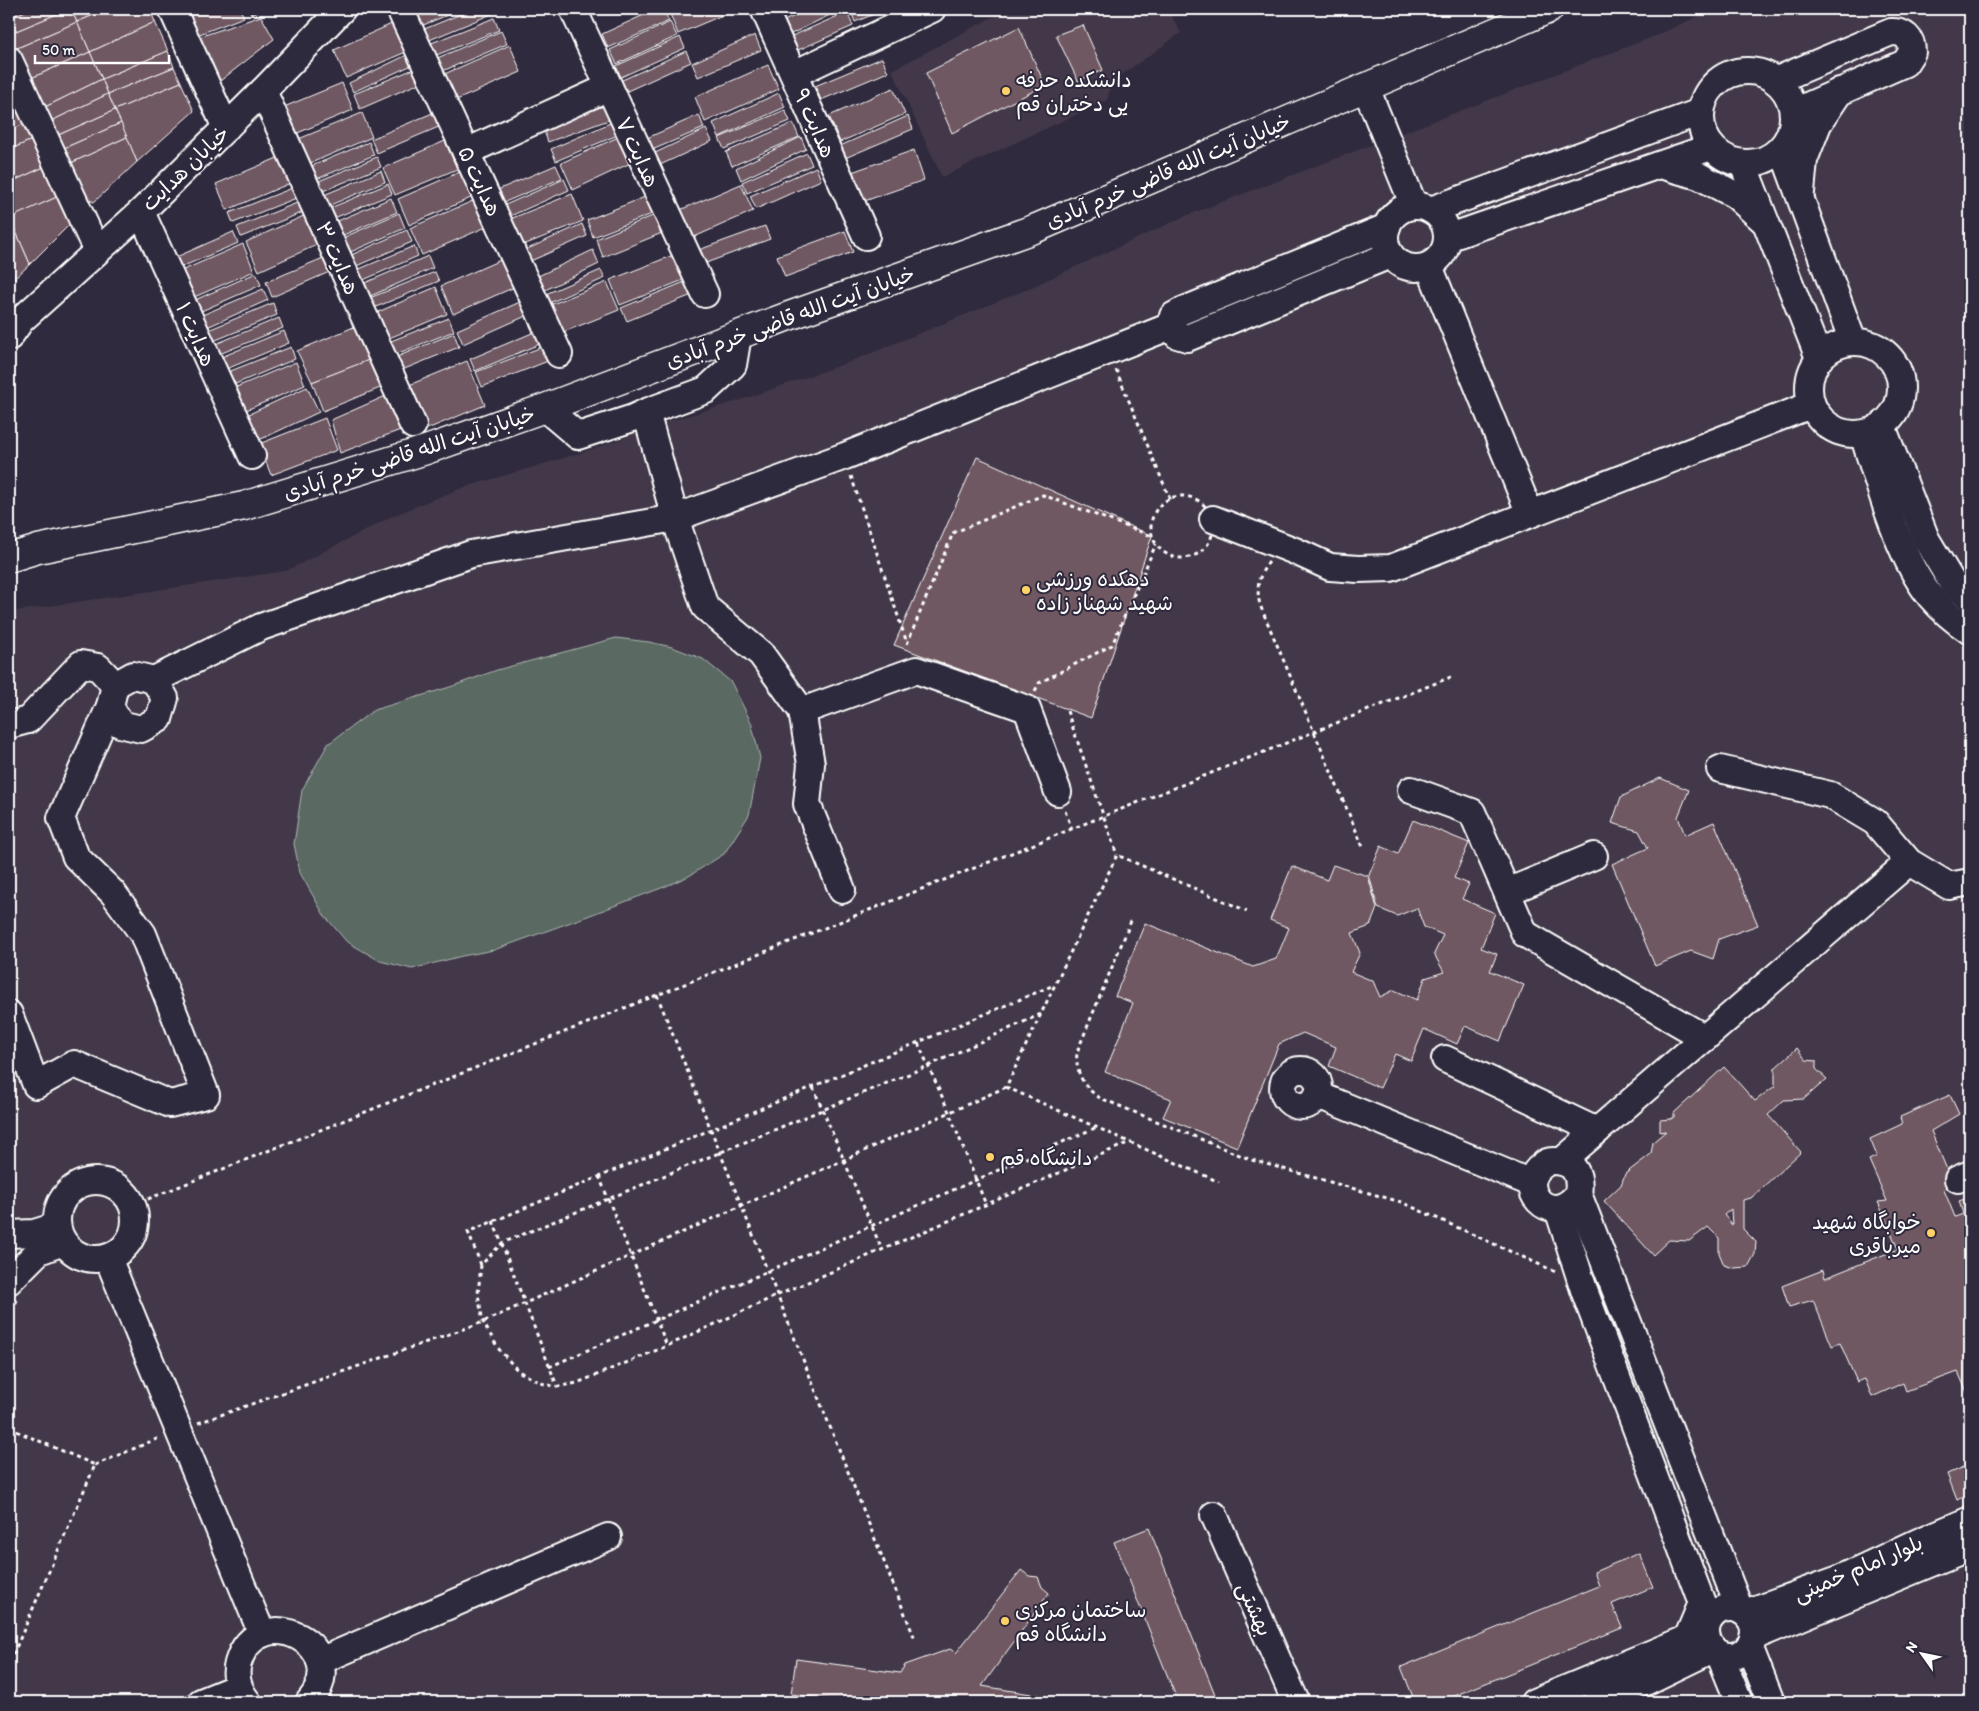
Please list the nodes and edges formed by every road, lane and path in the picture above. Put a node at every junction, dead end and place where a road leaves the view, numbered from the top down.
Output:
1 (172, 9) edge
2 (342, 9) edge
3 (400, 9) edge
4 (572, 9) edge
5 (764, 9) edge
6 (932, 9) edge
7 (1549, 9) edge
8 (9, 60) edge
9 (794, 74) junction
10 (1777, 80) junction
11 (609, 87) junction
12 (263, 91) junction
13 (1357, 91) junction
14 (1840, 92) junction
15 (1700, 112) junction
16 (1794, 112) junction
17 (226, 128) junction
18 (1711, 147) junction
19 (1782, 148) junction
20 (466, 152) junction
21 (1744, 164) junction
22 (1660, 165) junction
23 (1800, 198) junction
24 (141, 212) junction
25 (1408, 214) junction
26 (1766, 222) junction
27 (866, 236) dead end
28 (1447, 238) junction
29 (97, 251) junction
30 (1390, 255) junction
31 (1429, 266) junction
32 (705, 294) dead end
33 (1171, 326) junction
34 (13, 327) edge
35 (738, 335) junction
36 (1853, 342) junction
37 (1108, 351) junction
38 (560, 354) dead end
39 (1819, 358) junction
40 (1811, 405) junction
41 (544, 408) junction
42 (646, 412) junction
43 (413, 425) dead end
44 (1872, 430) junction
45 (252, 456) dead end
46 (845, 456) junction
47 (1170, 499) junction
48 (1530, 514) junction
49 (675, 518) junction
50 (1213, 519) junction
51 (1152, 536) junction
52 (1156, 544) junction
53 (1295, 551) junction
54 (9, 558) edge
55 (1970, 599) edge
56 (1970, 631) edge
57 (908, 644) junction
58 (916, 670) junction
59 (1451, 677) dead end
60 (154, 680) junction
61 (112, 695) junction
62 (1028, 710) junction
63 (802, 711) junction
64 (1067, 711) dead end
65 (9, 725) edge
66 (1315, 731) junction
67 (1720, 769) dead end
68 (1411, 790) dead end
69 (1058, 792) dead end
70 (1103, 816) junction
71 (1363, 847) dead end
72 (1117, 856) junction
73 (1594, 856) dead end
74 (1909, 862) junction
75 (1970, 882) edge
76 (842, 890) dead end
77 (1507, 892) junction
78 (1247, 911) dead end
79 (1131, 921) dead end
80 (1055, 985) junction
81 (657, 995) junction
82 (9, 1014) edge
83 (1041, 1014) junction
84 (1705, 1038) junction
85 (918, 1043) junction
86 (1445, 1059) dead end
87 (928, 1066) junction
88 (1006, 1086) junction
89 (813, 1087) junction
90 (1318, 1095) dead end
91 (822, 1111) junction
92 (949, 1112) junction
93 (1097, 1127) junction
94 (710, 1130) junction
95 (1597, 1131) junction
96 (1130, 1142) junction
97 (720, 1154) junction
98 (842, 1160) junction
99 (1562, 1161) junction
100 (599, 1176) junction
101 (976, 1180) junction
102 (1219, 1182) dead end
103 (1531, 1183) junction
104 (608, 1200) junction
105 (1568, 1201) junction
106 (742, 1204) junction
107 (133, 1205) junction
108 (986, 1205) junction
109 (493, 1221) junction
110 (871, 1226) junction
111 (9, 1234) edge
112 (60, 1234) junction
113 (502, 1243) junction
114 (882, 1250) junction
115 (630, 1256) junction
116 (108, 1258) junction
117 (481, 1265) junction
118 (768, 1271) junction
119 (9, 1281) edge
120 (1585, 1293) junction
121 (778, 1295) junction
122 (525, 1303) junction
123 (656, 1320) junction
124 (483, 1322) junction
125 (668, 1346) junction
126 (550, 1367) junction
127 (557, 1387) junction
128 (9, 1428) edge
129 (178, 1430) junction
130 (95, 1465) junction
131 (1214, 1515) dead end
132 (1970, 1520) edge
133 (608, 1538) dead end
134 (1970, 1547) edge
135 (1747, 1627) junction
136 (1706, 1633) junction
137 (262, 1634) junction
138 (915, 1639) dead end
139 (320, 1661) junction
140 (9, 1664) edge
141 (243, 1694) edge
142 (201, 1702) edge
143 (309, 1702) edge
144 (1296, 1702) edge
145 (1534, 1702) edge
146 (1596, 1702) edge
147 (1739, 1702) edge
148 (1771, 1702) edge

1 - 17 street
2 - 12 street, خیابان هدایت
3 - 20 street, هدایت ۵
4 - 11 street, هدایت ۷
5 - 9 street, هدایت ۹
6 - 9 street
7 - 13 main road, خیابان آیت الله قاضی خرم آبادی
8 - 29 street
9 - 27 street, هدایت ۹
10 - 14 street
10 - 15 street
10 - 16 street
11 - 20 street
11 - 32 street, هدایت ۷
12 - 17 street, خیابان هدایت
12 - 43 street, هدایت ۳
13 - 25 street
13 - 35 main road, خیابان آیت الله قاضی خرم آبادی
14 - 16 street
14 - 23 street
15 - 18 street
15 - 25 street
16 - 19 street
17 - 24 street, خیابان هدایت
18 - 21 street
18 - 22 street
19 - 21 street
19 - 23 street
20 - 38 street, هدایت ۵
21 - 26 street
22 - 26 street
22 - 28 street
23 - 36 street
24 - 29 street, خیابان هدایت
24 - 45 street, هدایت ۱
25 - 28 street
25 - 30 street
25 - 33 street
26 - 39 street
28 - 31 street
29 - 34 street, خیابان هدایت
30 - 31 street
30 - 33 street
31 - 48 street
33 - 37 street
35 - 41 main road, خیابان آیت الله قاضی خرم آبادی
35 - 42 street
36 - 39 street
36 - 44 street
37 - 46 street
37 - 47 path
39 - 40 street
40 - 44 street
40 - 48 street
41 - 42 street
41 - 54 main road, خیابان آیت الله قاضی خرم آبادی
42 - 49 street
44 - 55 street
44 - 56 street
46 - 49 street
46 - 57 path
47 - 50 path
47 - 51 path
48 - 53 street
49 - 60 street
49 - 63 street
50 - 52 path
50 - 53 street
51 - 52 path
51 - 57 path
52 - 62 path
53 - 66 path
57 - 58 path
58 - 62 street
58 - 63 street
59 - 66 path
60 - 61 street
60 - 61 street
61 - 65 street
61 - 82 street
62 - 69 street
63 - 76 street
64 - 70 path
66 - 70 path
66 - 71 path
67 - 74 street
68 - 77 street
70 - 72 path
70 - 81 path
72 - 78 path
72 - 80 path
73 - 77 street
74 - 75 street
74 - 84 street
77 - 84 street
79 - 120 path
80 - 83 path
80 - 85 path
81 - 94 path
81 - 107 path
83 - 87 path
83 - 88 path
84 - 95 street
85 - 87 path
85 - 89 path
86 - 95 street
87 - 91 path
87 - 92 path
88 - 92 path
88 - 93 path
89 - 91 path
89 - 94 path
90 - 103 street
91 - 97 path
91 - 98 path
92 - 98 path
92 - 101 path
93 - 96 path
93 - 101 path
94 - 97 path
94 - 100 path
95 - 99 street
96 - 102 path
96 - 108 path
97 - 104 path
97 - 106 path
98 - 106 path
98 - 110 path
99 - 103 street
99 - 105 street
100 - 104 path
100 - 109 path
101 - 108 path
101 - 110 path
103 - 105 street
104 - 113 path
104 - 115 path
105 - 120 street
105 - 135 street
106 - 115 path
106 - 118 path
107 - 112 street
107 - 116 street
108 - 114 path
109 - 113 path
109 - 117 path
110 - 114 path
110 - 118 path
111 - 112 street
112 - 116 street
112 - 119 street
113 - 117 path
113 - 122 path
114 - 121 path
115 - 122 path
115 - 123 path
116 - 129 street
117 - 124 path
118 - 121 path
118 - 123 path
120 - 136 street
121 - 125 path
121 - 138 path
122 - 124 path
122 - 126 path
123 - 125 path
123 - 126 path
124 - 127 path
124 - 129 path
125 - 127 path
126 - 127 path
128 - 130 path
129 - 130 path
129 - 137 street
130 - 140 path
131 - 144 street, بهشتی
132 - 135 street, بلوار امام خمینی
133 - 139 street
134 - 135 street, بلوار امام خمینی
135 - 136 street
135 - 136 street
135 - 148 street
136 - 145 street
136 - 146 street
136 - 147 street
137 - 139 street
137 - 141 street
139 - 143 street
141 - 142 street

